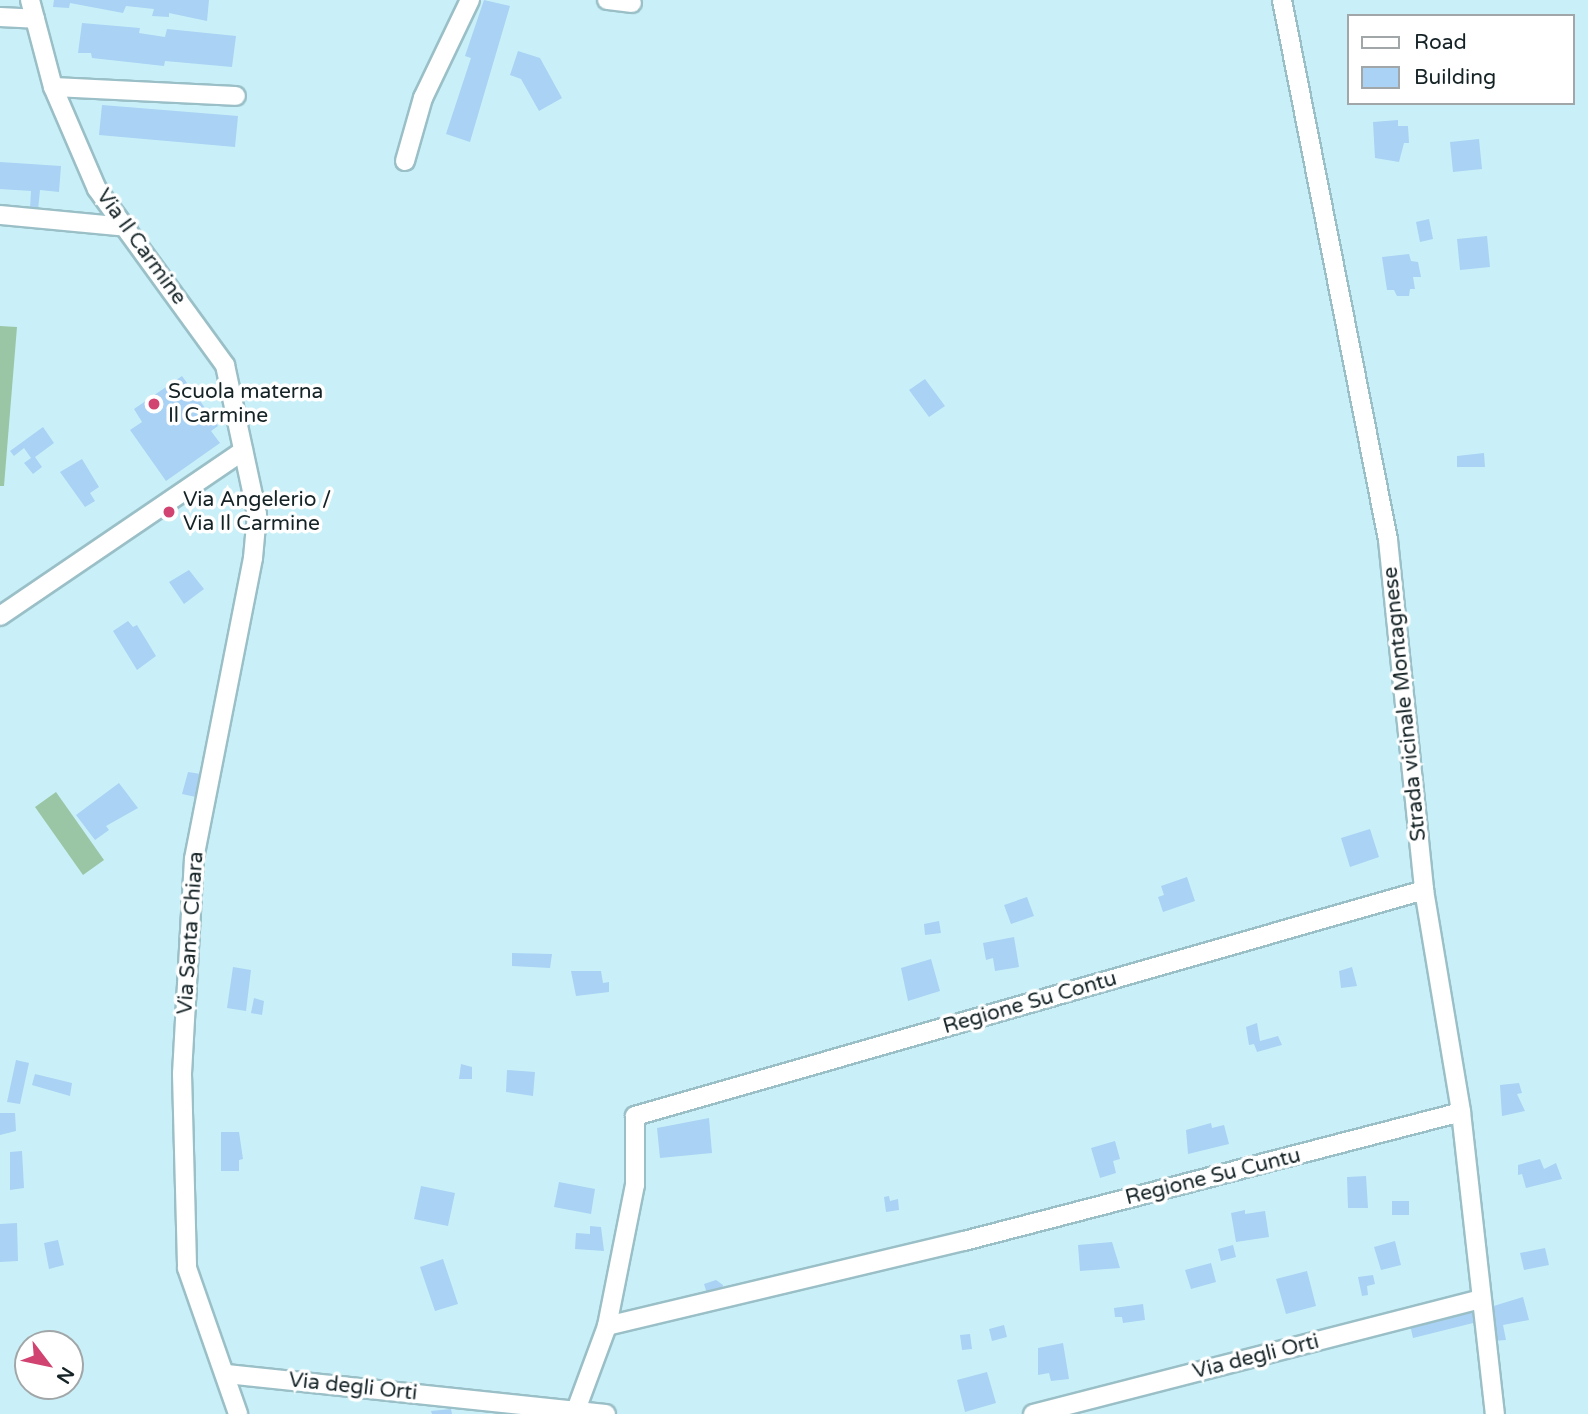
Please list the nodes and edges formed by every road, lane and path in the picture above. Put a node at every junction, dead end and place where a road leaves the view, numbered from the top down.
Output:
1 (30, 0) edge
2 (470, 0) edge
3 (607, 0) edge
4 (1282, 0) edge
5 (632, 3) dead end
6 (0, 17) edge
7 (35, 19) junction
8 (52, 87) junction
9 (236, 96) dead end
10 (405, 161) dead end
11 (0, 215) edge
12 (127, 227) junction
13 (243, 451) junction
14 (0, 616) edge
15 (1424, 890) junction
16 (1461, 1112) junction
17 (1480, 1299) junction
18 (607, 1326) junction
19 (226, 1374) junction
20 (576, 1410) junction
21 (238, 1414) edge
22 (606, 1414) edge
23 (1033, 1414) edge
24 (1495, 1414) edge

1 - 7 street, Via Il Carmine
2 - 10 street
3 - 5 street
4 - 15 street, Strada vicinale Montagnese
6 - 7 street
7 - 8 street, Via Il Carmine
8 - 9 street
8 - 12 street, Via Il Carmine
11 - 12 street
12 - 13 street, Via Il Carmine
13 - 14 street
13 - 19 street, Via Santa Chiara
15 - 16 street, Strada vicinale Montagnese
15 - 18 street, Regione Su Contu
16 - 17 street, Strada vicinale Montagnese
16 - 18 street, Regione Su Cuntu
17 - 23 street, Via degli Orti
17 - 24 street, Strada vicinale Montagnese
18 - 20 street
19 - 20 street, Via degli Orti
19 - 21 street, Via Santa Chiara
20 - 22 street, Via degli Orti

